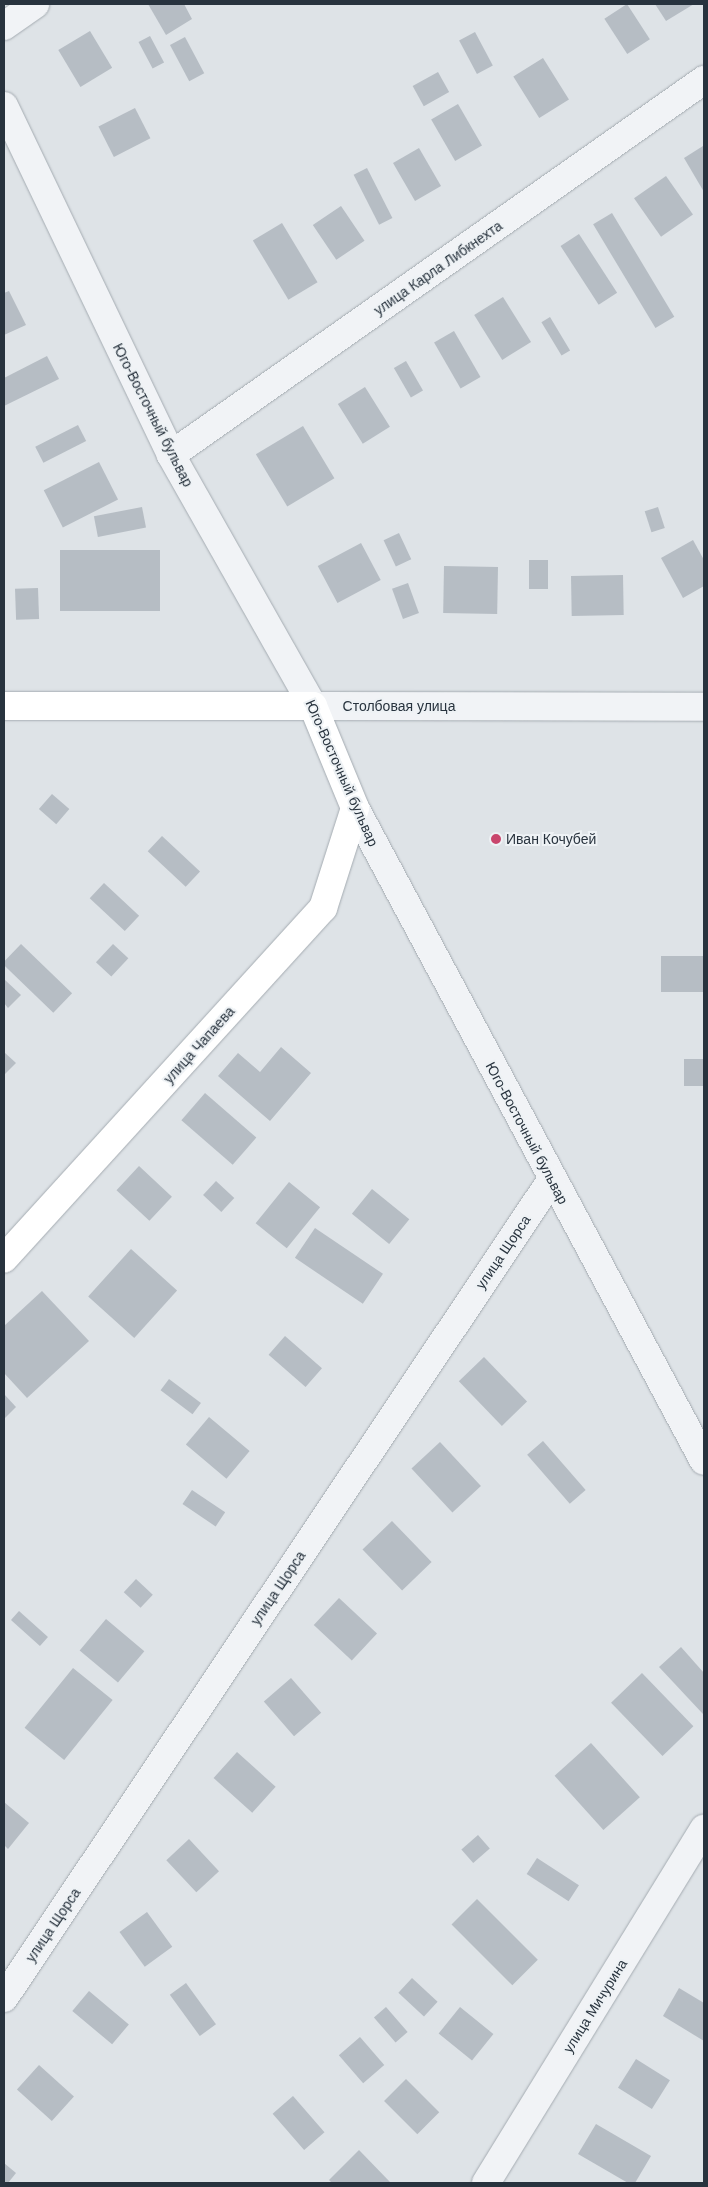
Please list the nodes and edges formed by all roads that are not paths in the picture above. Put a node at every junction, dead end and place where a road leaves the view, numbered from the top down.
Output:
1 (35, 4) edge
2 (4, 26) edge
3 (704, 80) edge
4 (4, 106) edge
5 (171, 455) junction
6 (4, 706) edge
7 (313, 706) junction
8 (704, 707) edge
9 (355, 808) junction
10 (552, 1178) junction
11 (4, 1259) edge
12 (704, 1461) edge
13 (704, 1829) edge
14 (4, 1998) edge
15 (486, 2183) edge

1 - 2 street
3 - 5 street, улица Карла Либкнехта
4 - 5 street, Юго-Восточный бульвар
5 - 7 street, Юго-Восточный бульвар
6 - 7 main road, Столбовая улица
7 - 8 street, Столбовая улица
7 - 9 main road, Юго-Восточный бульвар
9 - 10 street, Юго-Восточный бульвар
9 - 11 main road, улица Чапаева
10 - 12 street, Юго-Восточный бульвар
10 - 14 street, улица Щорса
13 - 15 street, улица Мичурина

